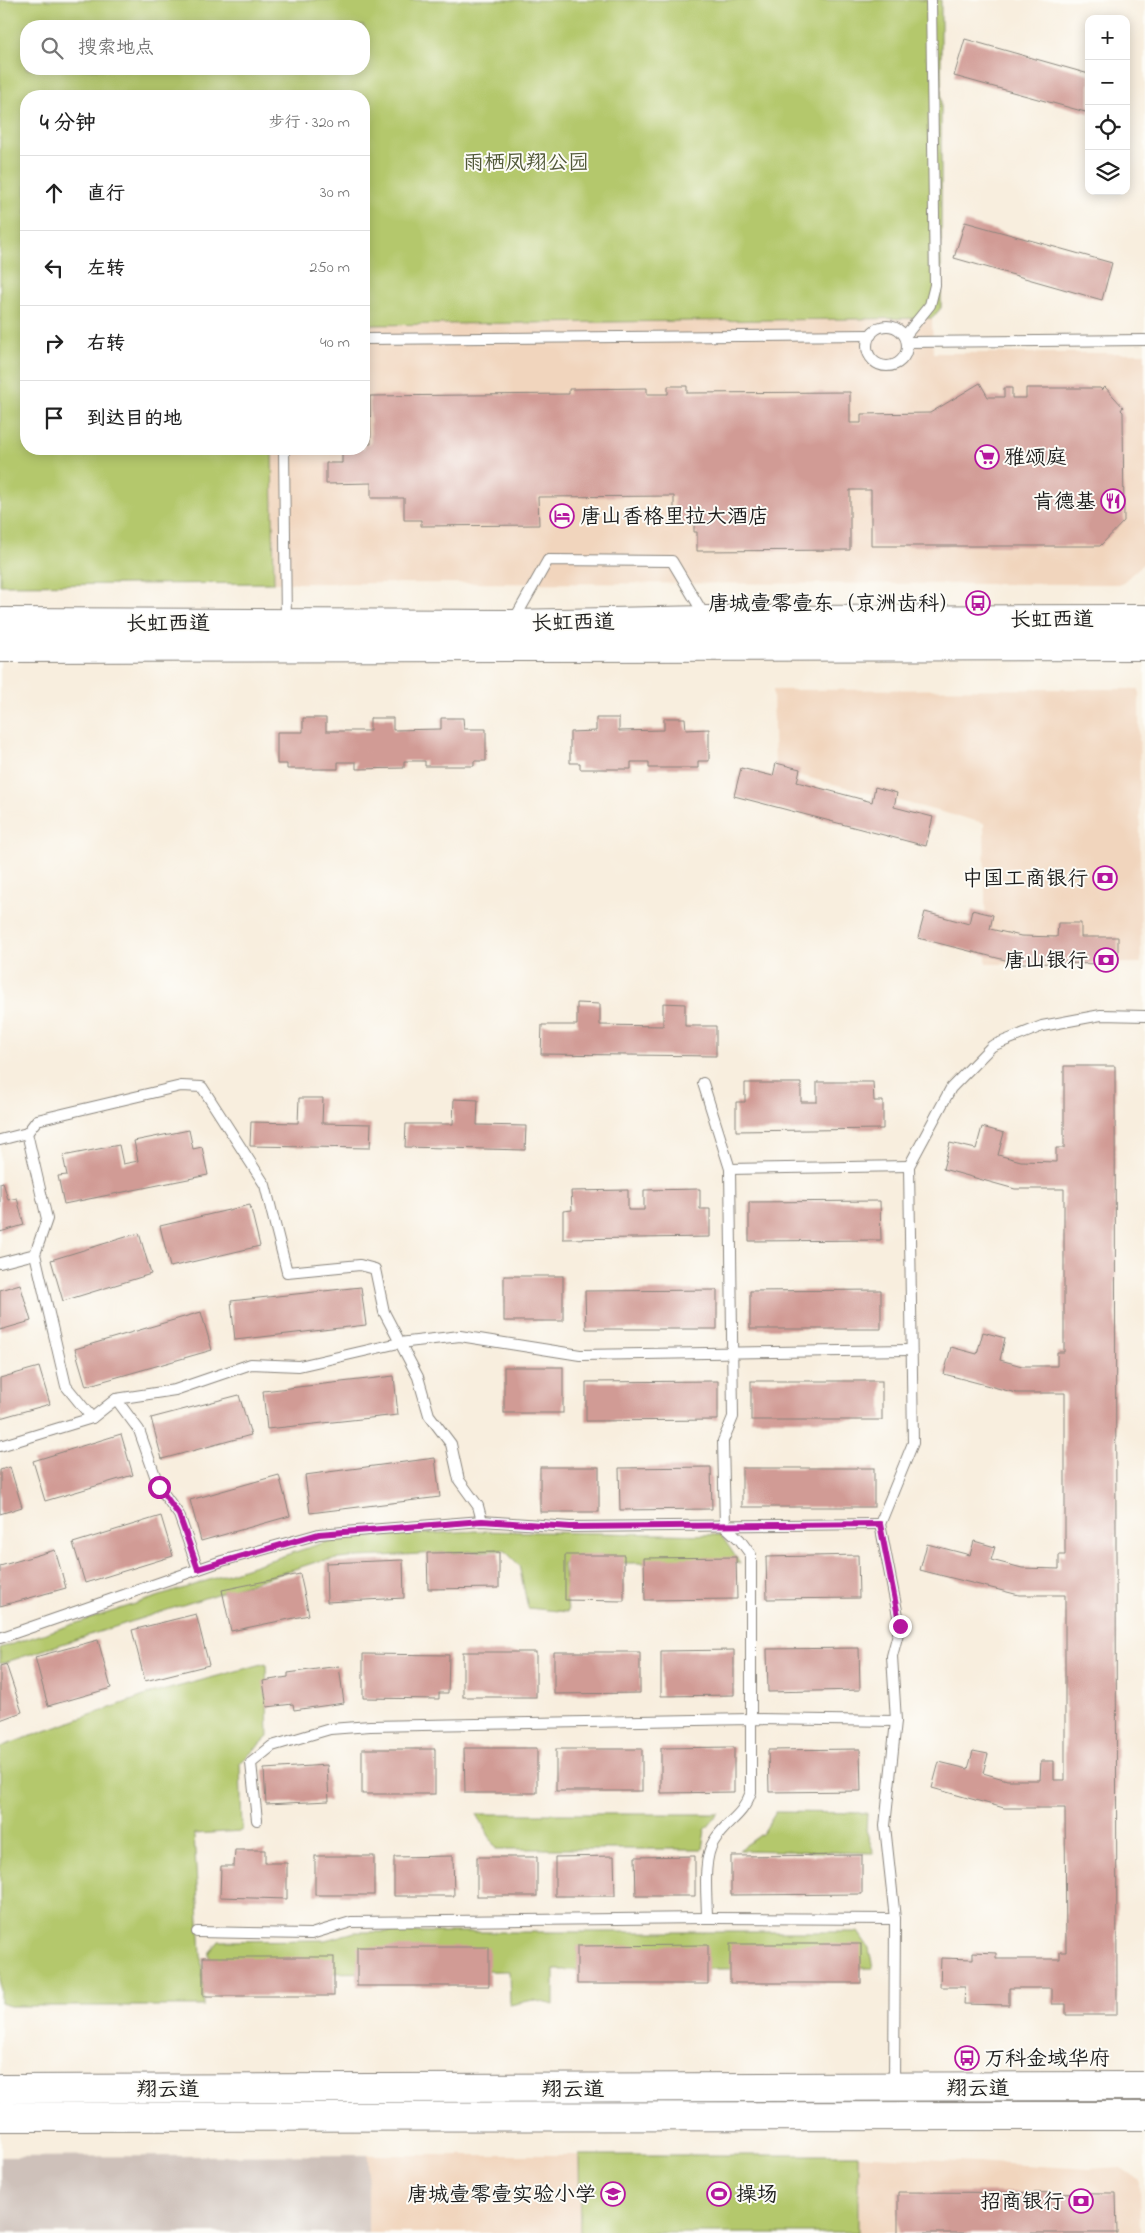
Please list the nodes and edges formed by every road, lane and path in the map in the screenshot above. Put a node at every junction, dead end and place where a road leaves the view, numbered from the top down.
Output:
1 (931, 0) edge
2 (871, 335) junction
3 (370, 339) edge
4 (906, 339) junction
5 (1145, 340) edge
6 (284, 455) edge
7 (1145, 619) edge
8 (707, 620) junction
9 (0, 622) edge
10 (286, 623) junction
11 (512, 624) junction
12 (1145, 646) edge
13 (0, 648) edge
14 (1145, 1016) edge
15 (703, 1083) dead end
16 (27, 1133) junction
17 (0, 1140) edge
18 (909, 1166) junction
19 (730, 1169) junction
20 (35, 1254) junction
21 (0, 1263) edge
22 (399, 1343) junction
23 (910, 1350) junction
24 (732, 1353) junction
25 (116, 1399) junction
26 (92, 1418) junction
27 (0, 1446) edge
28 (482, 1521) junction
29 (880, 1524) junction
30 (725, 1526) junction
31 (198, 1569) junction
32 (0, 1638) edge
33 (751, 1719) junction
34 (896, 1721) junction
35 (257, 1820) dead end
36 (707, 1918) junction
37 (895, 1919) junction
38 (197, 1932) dead end
39 (1145, 2086) edge
40 (894, 2088) junction
41 (0, 2089) edge
42 (1145, 2116) edge
43 (0, 2117) edge

1 - 4 lane
2 - 3 lane
2 - 4 lane
2 - 4 lane
4 - 5 lane
6 - 10 lane
7 - 8 main road, 长虹西道
8 - 11 main road, 长虹西道
8 - 11 lane
9 - 10 main road, 长虹西道
10 - 11 main road, 长虹西道
12 - 13 main road, 长虹西道
14 - 18 lane
15 - 19 lane
16 - 17 lane
16 - 20 lane
16 - 22 lane
18 - 19 lane
18 - 23 lane
19 - 24 lane
20 - 21 lane
20 - 26 lane
22 - 24 lane
22 - 25 lane
22 - 28 lane
23 - 24 lane
23 - 29 lane
24 - 30 lane
25 - 26 lane
25 - 31 lane
26 - 27 lane
28 - 30 lane
28 - 31 lane
29 - 30 lane
29 - 34 lane
30 - 33 lane
31 - 32 lane
33 - 34 lane
33 - 35 lane
33 - 36 lane
34 - 37 lane
36 - 37 lane
36 - 38 lane
37 - 40 lane
39 - 40 main road, 翔云道
40 - 41 main road, 翔云道
42 - 43 main road, 翔云道

